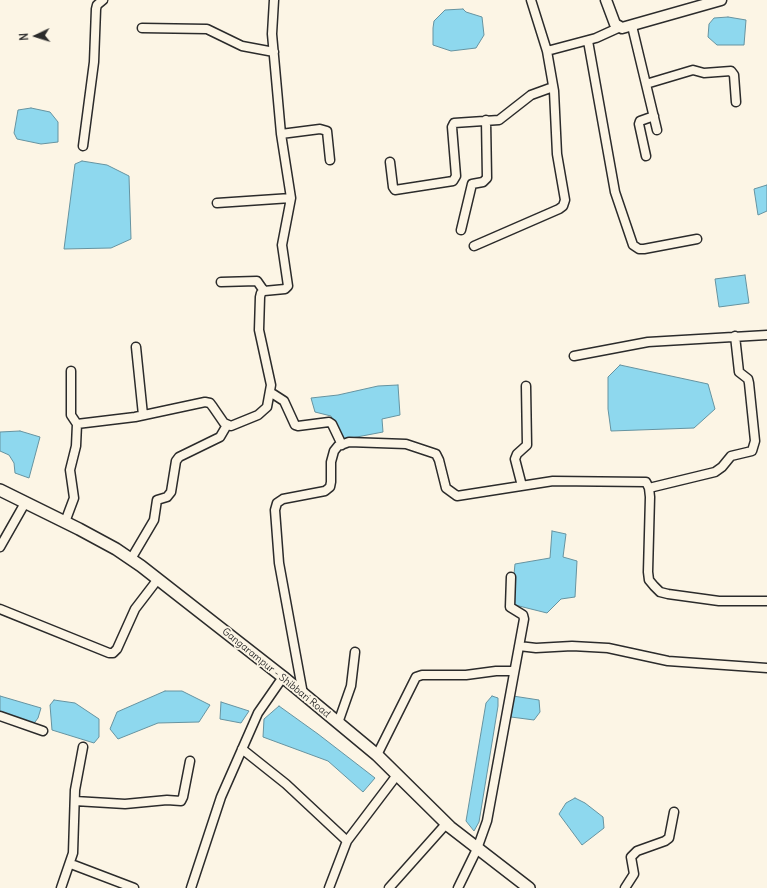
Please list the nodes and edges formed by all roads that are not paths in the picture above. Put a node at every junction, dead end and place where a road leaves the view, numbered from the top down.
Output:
1 (103, 0) edge
2 (274, 0) edge
3 (530, 0) edge
4 (606, 0) edge
5 (718, 0) edge
6 (632, 26) junction
7 (142, 28) dead end
8 (618, 28) junction
9 (588, 41) junction
10 (547, 51) junction
11 (274, 52) junction
12 (646, 84) junction
13 (553, 87) junction
14 (736, 102) dead end
15 (654, 116) junction
16 (486, 120) junction
17 (657, 130) dead end
18 (281, 134) junction
19 (83, 146) dead end
20 (646, 156) dead end
21 (330, 160) dead end
22 (390, 162) dead end
23 (292, 198) junction
24 (217, 203) dead end
25 (461, 230) dead end
26 (697, 239) dead end
27 (474, 246) dead end
28 (221, 282) dead end
29 (264, 291) junction
30 (767, 335) edge
31 (736, 336) junction
32 (136, 348) dead end
33 (574, 356) dead end
34 (70, 371) dead end
35 (526, 386) dead end
36 (270, 392) junction
37 (143, 416) junction
38 (77, 424) junction
39 (227, 425) junction
40 (342, 444) junction
41 (522, 486) junction
42 (649, 488) junction
43 (0, 490) edge
44 (25, 503) junction
45 (65, 522) junction
46 (0, 547) edge
47 (130, 559) junction
48 (511, 577) dead end
49 (158, 579) junction
50 (767, 601) edge
51 (0, 609) edge
52 (518, 646) junction
53 (355, 652) dead end
54 (767, 668) edge
55 (514, 671) junction
56 (283, 677) junction
57 (303, 694) junction
58 (0, 716) edge
59 (338, 723) junction
60 (43, 731) dead end
61 (83, 747) dead end
62 (242, 749) junction
63 (377, 755) junction
64 (190, 761) dead end
65 (397, 775) junction
66 (75, 801) junction
67 (674, 812) dead end
68 (446, 824) junction
69 (347, 841) junction
70 (477, 849) junction
71 (71, 864) junction
72 (61, 888) edge
73 (134, 888) edge
74 (191, 888) edge
75 (329, 888) edge
76 (389, 888) edge
77 (458, 888) edge
78 (529, 888) edge
79 (625, 888) edge

1 - 19 street
2 - 11 street
3 - 10 street
4 - 8 street
5 - 6 street
6 - 8 street
6 - 12 street
7 - 11 street
8 - 9 street
9 - 10 street
9 - 26 street
10 - 13 street
11 - 18 street
12 - 14 street
12 - 15 street
13 - 16 street
13 - 27 street
15 - 17 street
15 - 20 street
16 - 22 street
16 - 25 street
18 - 21 street
18 - 23 street
23 - 24 street
23 - 29 street
28 - 29 street
29 - 36 street
30 - 31 street
31 - 33 street
31 - 42 street
32 - 37 street
34 - 38 street
35 - 41 street
36 - 39 street
36 - 40 street
37 - 38 street
37 - 39 street
38 - 45 street
39 - 47 street
40 - 41 street
40 - 57 street
41 - 42 street
42 - 50 street
43 - 44 main road, Gangarampur - Shibbari Road
44 - 45 main road, Gangarampur - Shibbari Road
44 - 46 street
45 - 47 main road, Gangarampur - Shibbari Road
47 - 49 main road, Gangarampur - Shibbari Road
48 - 52 street
49 - 51 street
49 - 56 main road, Gangarampur - Shibbari Road
52 - 54 street
52 - 55 street
53 - 59 street
55 - 63 street
55 - 70 street
56 - 57 main road, Gangarampur - Shibbari Road
56 - 62 street
57 - 59 main road, Gangarampur - Shibbari Road
58 - 60 street
59 - 63 main road, Gangarampur - Shibbari Road
61 - 66 street
62 - 69 street
62 - 74 street
63 - 65 main road, Gangarampur - Shibbari Road
64 - 66 street
65 - 68 main road, Gangarampur - Shibbari Road
65 - 69 street
66 - 71 street
67 - 79 street
68 - 70 main road, Gangarampur - Shibbari Road
68 - 76 street
69 - 75 street
70 - 77 street
70 - 78 main road, Gangarampur - Shibbari Road
71 - 72 street
71 - 73 street

